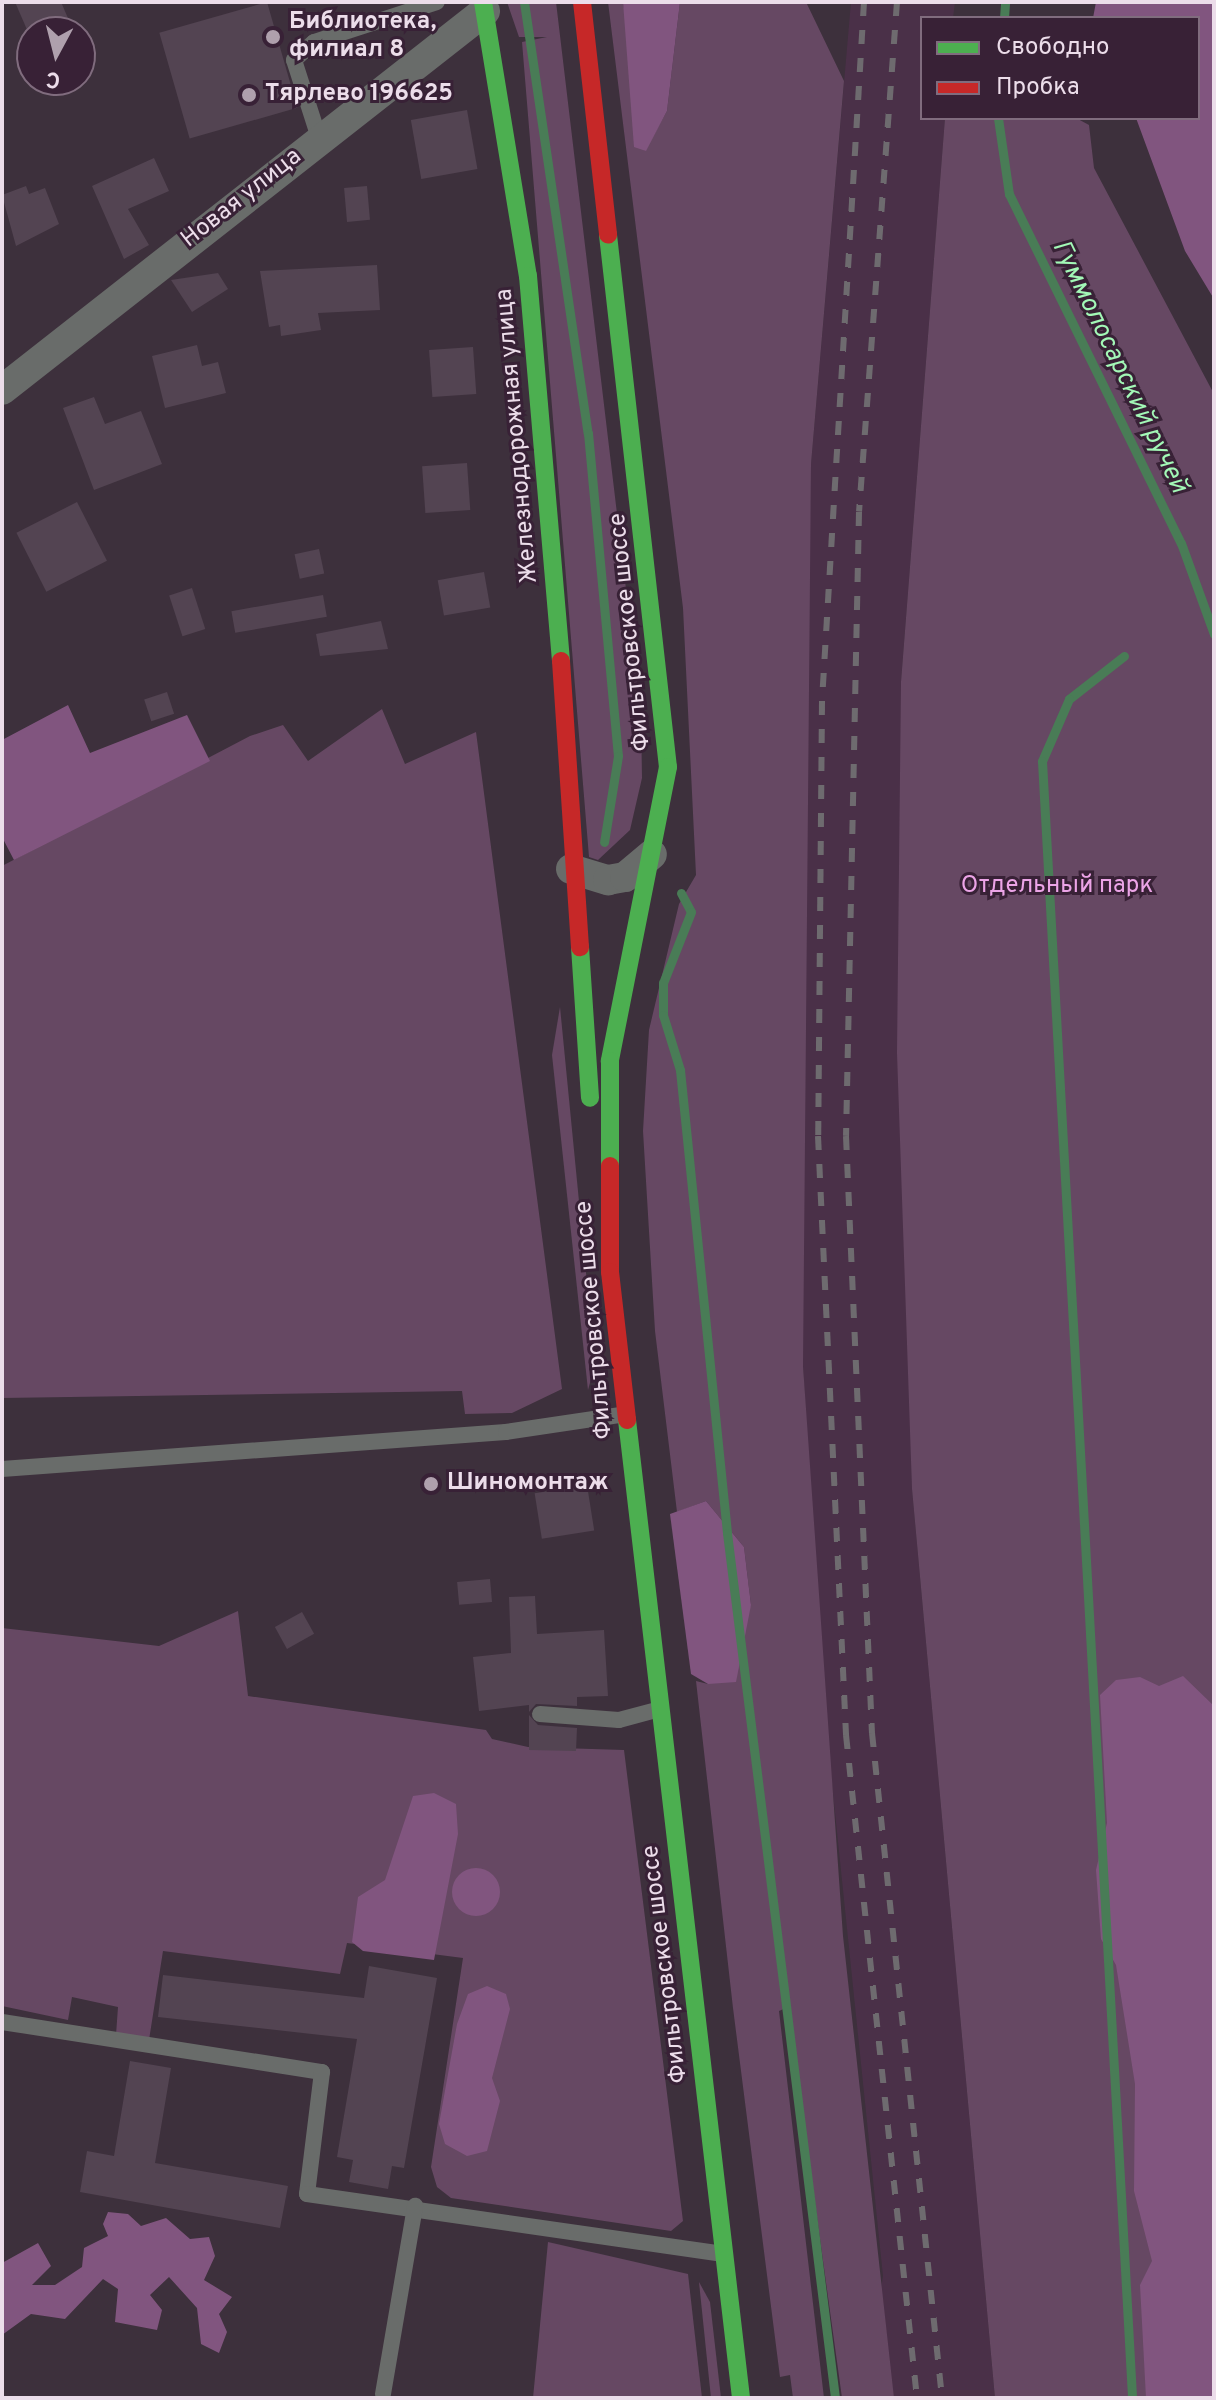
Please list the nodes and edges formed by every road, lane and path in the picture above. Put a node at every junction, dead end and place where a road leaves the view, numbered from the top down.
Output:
1 (437, 2) edge
2 (582, 2) edge
3 (484, 7) edge
4 (319, 138) junction
5 (2, 390) edge
6 (652, 854) junction
7 (571, 869) junction
8 (607, 1206) junction
9 (626, 1414) junction
10 (2, 1469) edge
11 (660, 1709) junction
12 (540, 1714) dead end
13 (2, 2022) edge
14 (415, 2206) junction
15 (725, 2254) junction
16 (383, 2394) dead end
17 (741, 2398) edge

1 - 4 lane
2 - 6 main road, Фильтровское шоссе
3 - 4 street, Новая улица
3 - 7 main road, Железнодорожная улица
4 - 5 street, Новая улица
6 - 7 street
6 - 8 main road, Фильтровское шоссе
7 - 8 main road, Железнодорожная улица
8 - 9 main road, Фильтровское шоссе
9 - 10 lane
9 - 11 main road, Фильтровское шоссе
11 - 12 lane
11 - 15 main road, Фильтровское шоссе
13 - 14 lane
14 - 15 lane
14 - 16 lane
15 - 17 main road, Фильтровское шоссе

